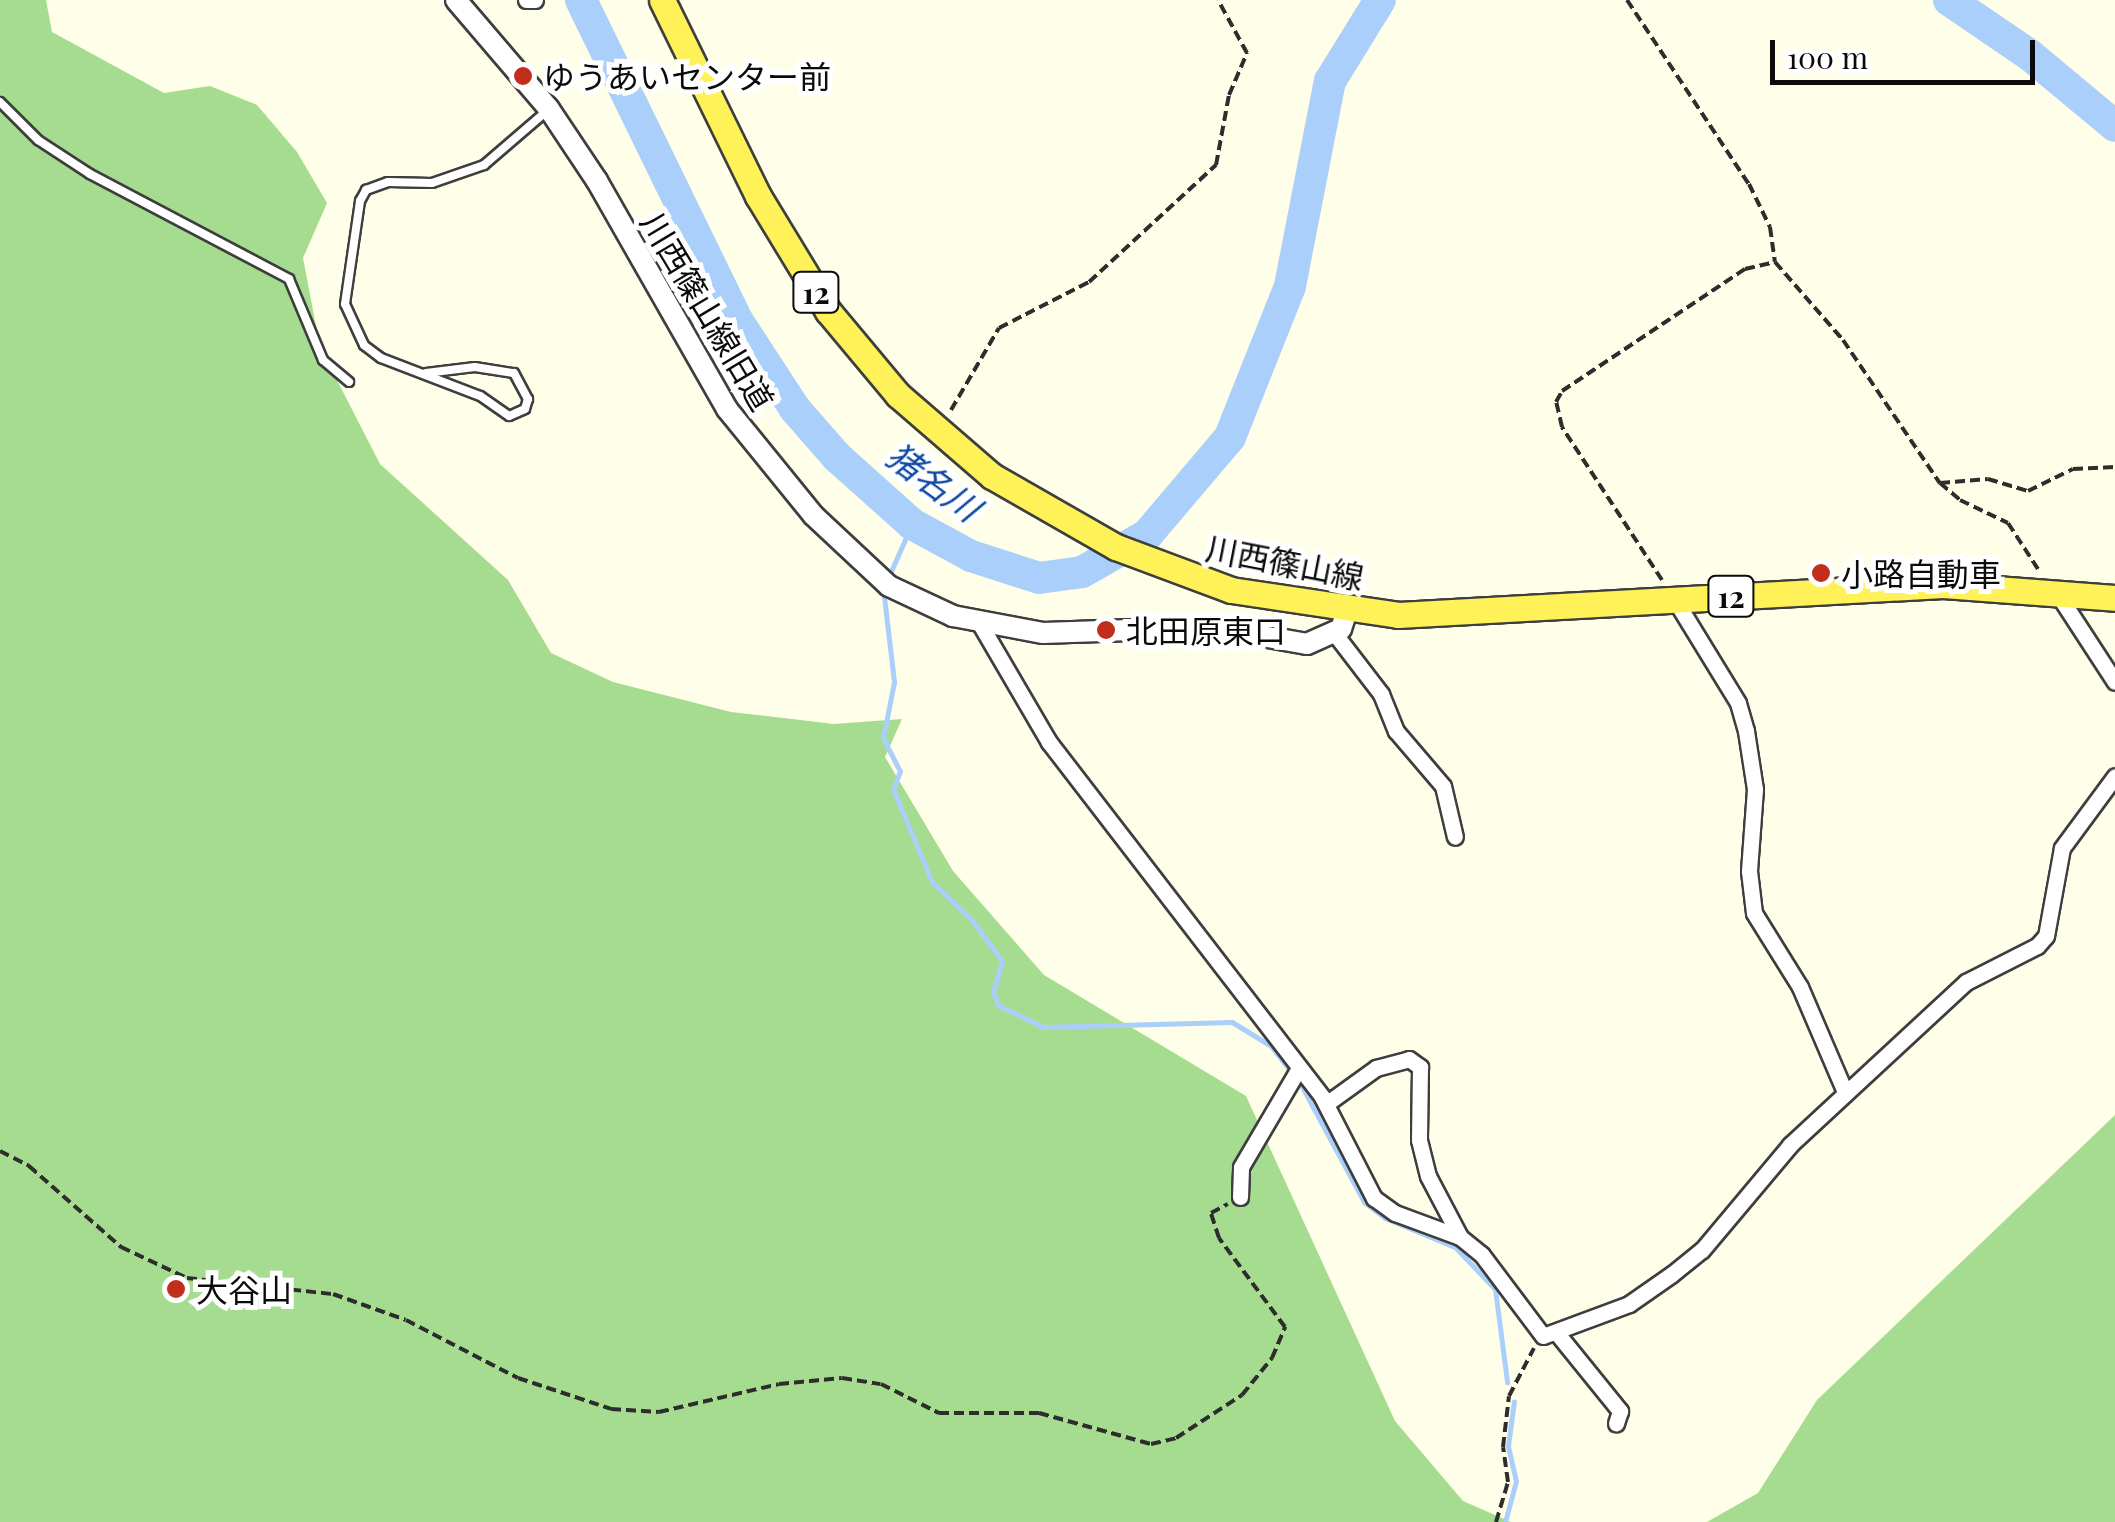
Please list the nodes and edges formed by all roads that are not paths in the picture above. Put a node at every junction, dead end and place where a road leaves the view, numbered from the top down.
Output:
1 (456, 0) edge
2 (526, 0) edge
3 (535, 0) edge
4 (662, 0) edge
5 (0, 102) edge
6 (549, 109) junction
7 (426, 373) junction
8 (350, 382) dead end
9 (2052, 593) junction
10 (2115, 598) edge
11 (1675, 600) junction
12 (1341, 622) junction
13 (980, 624) junction
14 (2115, 682) edge
15 (2115, 776) edge
16 (1455, 837) dead end
17 (1296, 1074) junction
18 (1845, 1092) junction
19 (1326, 1104) junction
20 (1240, 1198) road end
21 (1460, 1237) junction
22 (1549, 1334) junction
23 (1616, 1423) dead end

1 - 6 street, 川西篠山線旧道
2 - 3 street
4 - 12 main road, 川西篠山線 / 12
5 - 8 lane
6 - 7 lane
6 - 13 street, 川西篠山線旧道
7 - 7 lane
9 - 10 main road, 川西篠山線 / 12
9 - 11 main road, 川西篠山線 / 12
9 - 14 street
11 - 12 main road, 川西篠山線 / 12
11 - 18 street
12 - 13 street, 川西篠山線旧道
12 - 16 street
13 - 17 street
15 - 18 street
17 - 19 street
17 - 20 street
18 - 22 street
19 - 21 street
19 - 21 street
21 - 22 street
22 - 23 street

